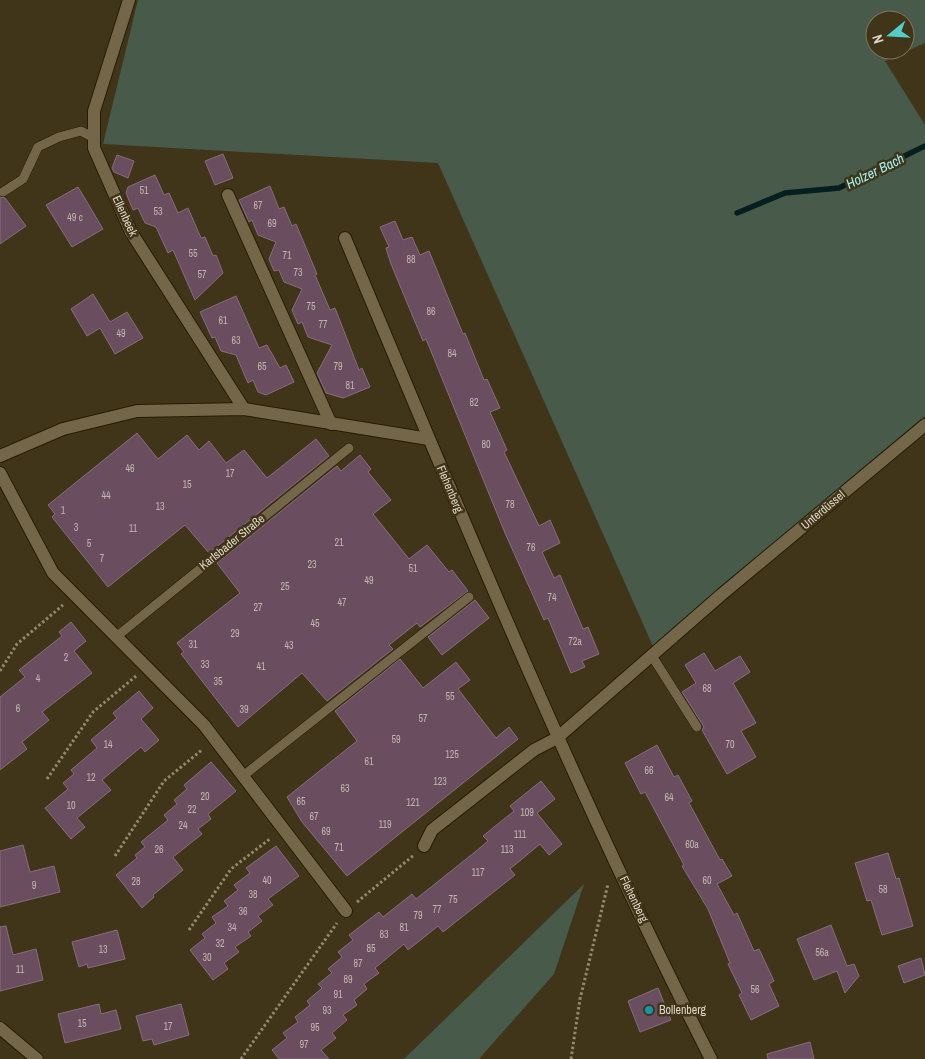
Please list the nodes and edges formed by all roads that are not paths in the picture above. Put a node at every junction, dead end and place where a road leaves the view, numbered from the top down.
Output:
1 (128, 0) edge
2 (94, 138) junction
3 (3, 192) dead end
4 (228, 195) dead end
5 (345, 238) dead end
6 (244, 409) junction
7 (331, 424) junction
8 (925, 426) edge
9 (429, 439) junction
10 (349, 448) dead end
11 (0, 456) edge
12 (0, 473) edge
13 (469, 597) dead end
14 (116, 637) junction
15 (652, 656) junction
16 (697, 727) dead end
17 (557, 738) junction
18 (243, 776) junction
19 (424, 846) road end
20 (346, 911) road end
21 (0, 1028) edge
22 (37, 1059) edge
23 (711, 1059) edge

1 - 2 street, Ellenbeek
2 - 3 lane
2 - 6 street, Ellenbeek
4 - 7 street
5 - 9 street, Flehenberg
6 - 7 street
6 - 11 street
7 - 9 street
8 - 15 street, Unterdüssel
9 - 17 street, Flehenberg
10 - 14 lane, Karlsbader Straße
12 - 14 street
13 - 18 lane
14 - 18 street
15 - 16 lane
15 - 17 street
17 - 19 street
17 - 23 street, Flehenberg
18 - 20 street
21 - 22 street

